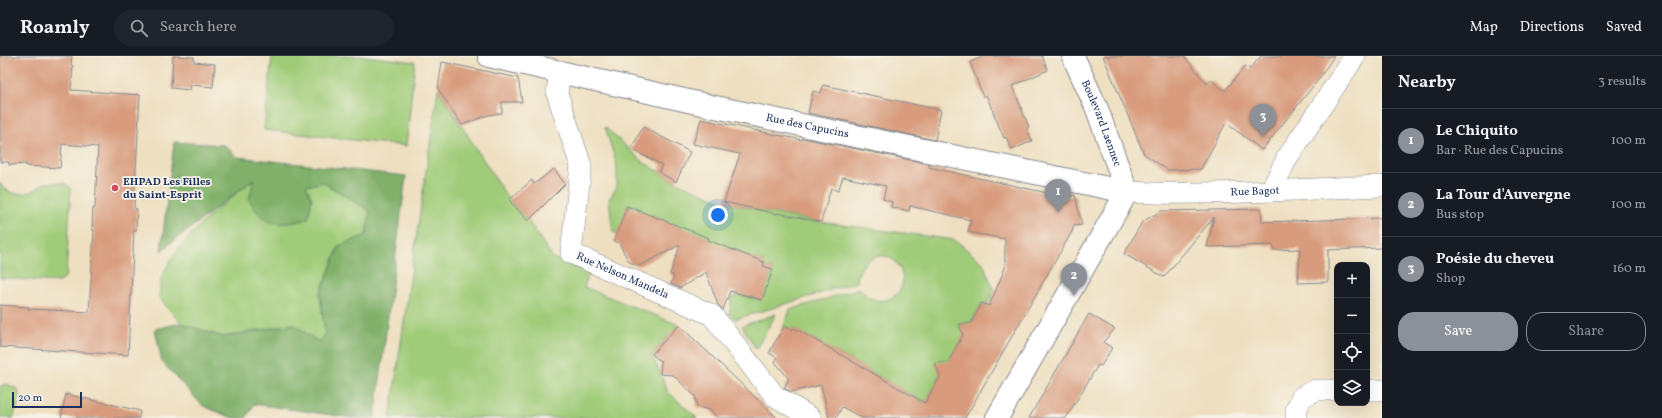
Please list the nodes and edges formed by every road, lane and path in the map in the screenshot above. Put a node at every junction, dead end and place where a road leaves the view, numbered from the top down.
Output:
1 (489, 56) edge
2 (1073, 56) edge
3 (1355, 56) edge
4 (560, 72) junction
5 (1382, 186) edge
6 (1271, 191) junction
7 (1127, 192) junction
8 (1334, 390) edge
9 (1370, 390) edge
10 (1382, 390) edge
11 (811, 418) edge
12 (997, 418) edge
13 (1296, 418) edge

1 - 4 street, Rue des Capucins
2 - 7 street, Boulevard Laennec
3 - 6 street
4 - 7 street, Rue des Capucins
4 - 11 street, Rue Nelson Mandela
5 - 6 street, Rue Bagot
6 - 7 street, Rue Bagot
7 - 12 street
8 - 13 street
9 - 10 street

